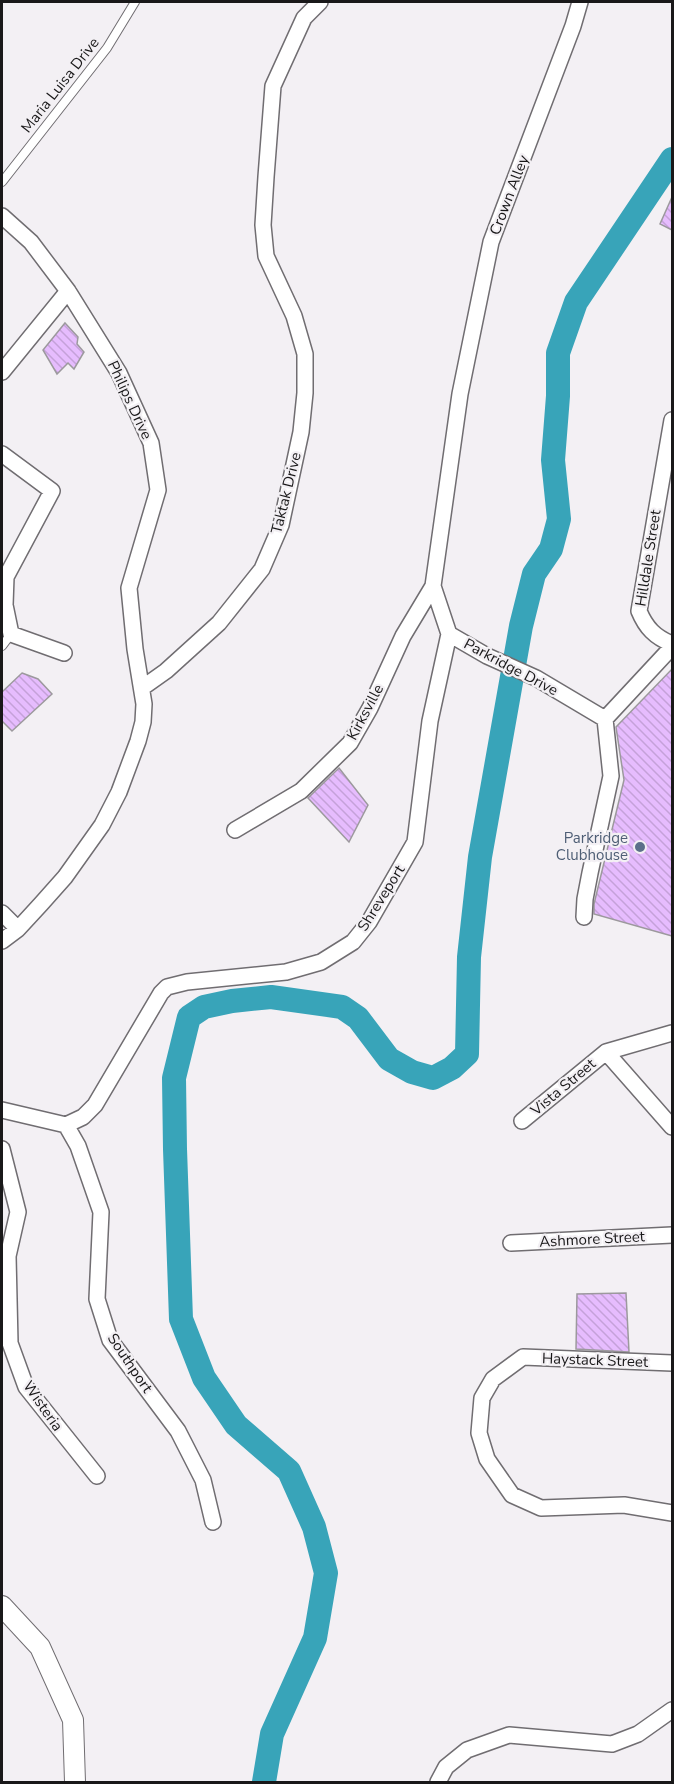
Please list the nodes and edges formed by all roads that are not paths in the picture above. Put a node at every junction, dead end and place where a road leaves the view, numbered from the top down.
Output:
1 (135, 2) edge
2 (320, 2) edge
3 (580, 2) edge
4 (2, 182) edge
5 (2, 216) edge
6 (68, 291) junction
7 (2, 372) edge
8 (460, 394) joint
9 (672, 420) edge
10 (671, 435) edge
11 (2, 454) edge
12 (433, 586) junction
13 (449, 634) junction
14 (6, 640) edge
15 (672, 645) edge
16 (64, 653) dead end
17 (142, 688) junction
18 (605, 719) junction
19 (235, 830) dead end
20 (2, 912) edge
21 (584, 917) dead end
22 (18, 929) junction
23 (2, 941) edge
24 (672, 1032) edge
25 (606, 1052) junction
26 (2, 1110) edge
27 (522, 1121) dead end
28 (66, 1125) junction
29 (672, 1127) edge
30 (2, 1149) edge
31 (8, 1228) edge
32 (672, 1235) edge
33 (511, 1243) dead end
34 (5, 1311) edge
35 (672, 1363) edge
36 (97, 1476) dead end
37 (672, 1513) edge
38 (213, 1522) dead end
39 (2, 1606) edge
40 (672, 1710) edge
41 (75, 1782) edge
42 (438, 1782) edge

1 - 4 lane, Maria Luisa Drive
2 - 17 street, Taktak Drive
3 - 8 street, Crown Alley
5 - 6 street, Philips Drive
6 - 7 street
6 - 17 street, Philips Drive
8 - 12 street, Parkridge Drive
9 - 10 street, Hilldale Street
10 - 15 street, Hilldale Street
11 - 14 street
12 - 13 street, Parkridge Drive
12 - 19 street, Kirksville
13 - 18 street, Parkridge Drive
13 - 28 street, Shreveport
14 - 16 street
15 - 18 street
17 - 22 street
18 - 21 street
20 - 22 street
22 - 23 street
24 - 25 street, Vista Street
25 - 27 street, Vista Street
25 - 29 street
26 - 28 street
28 - 38 street, Southport
30 - 31 street, Wisteria
31 - 34 street, Wisteria
32 - 33 street, Ashmore Street
34 - 36 street, Wisteria
35 - 37 street, Haystack Street
39 - 41 street
40 - 42 street

